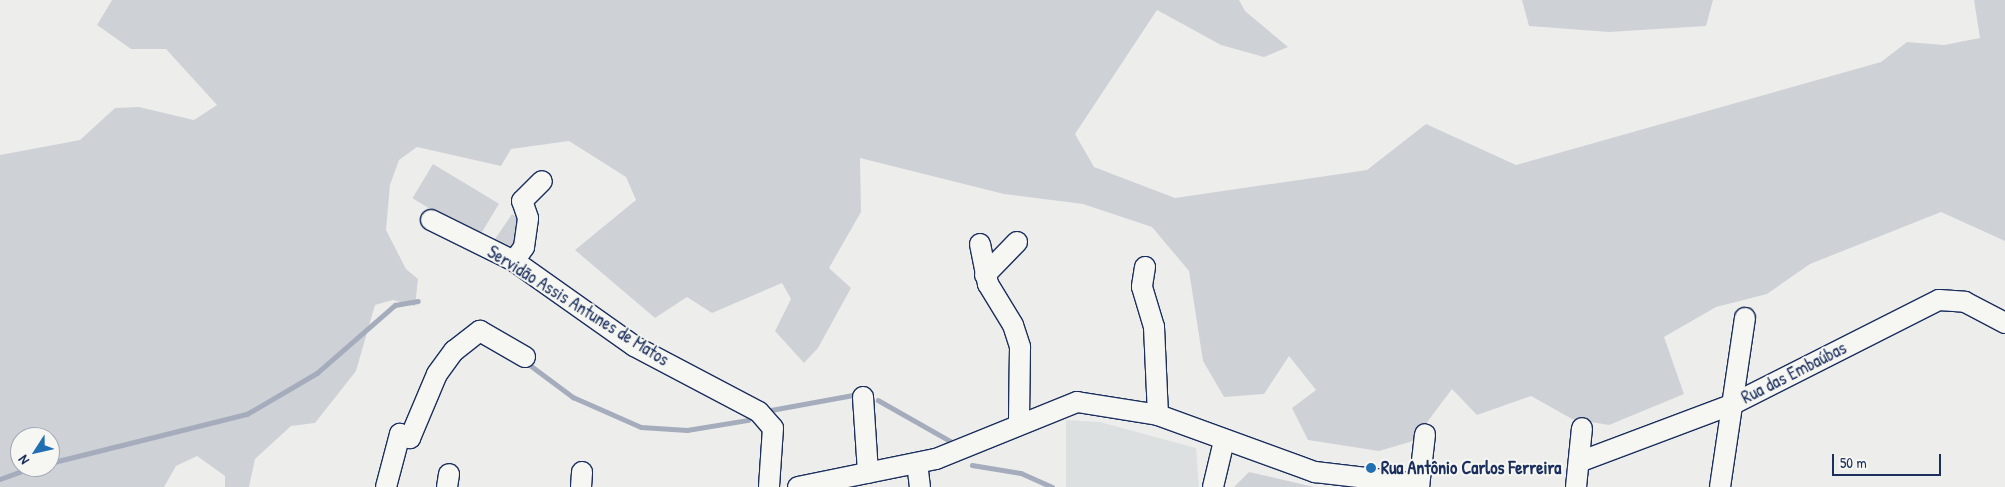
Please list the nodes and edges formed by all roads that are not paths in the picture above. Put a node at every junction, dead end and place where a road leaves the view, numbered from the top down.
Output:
1 (542, 181) dead end
2 (431, 220) dead end
3 (1017, 242) dead end
4 (980, 244) dead end
5 (514, 261) junction
6 (1145, 267) dead end
7 (985, 275) junction
8 (1745, 318) dead end
9 (2005, 323) edge
10 (525, 357) dead end
11 (863, 397) dead end
12 (1731, 405) junction
13 (1158, 415) junction
14 (1019, 423) junction
15 (1582, 428) dead end
16 (1425, 434) dead end
17 (1224, 441) junction
18 (1579, 462) junction
19 (917, 463) junction
20 (868, 473) junction
21 (832, 485) edge
22 (1419, 485) edge
23 (386, 487) edge
24 (769, 487) edge
25 (798, 487) edge
26 (920, 487) edge
27 (1213, 487) edge
28 (1576, 487) edge
29 (1720, 487) edge

1 - 5 street
2 - 5 street, Servidão Assis Antunes de Matos
3 - 7 street
4 - 7 street
5 - 24 street, Servidão Assis Antunes de Matos
6 - 13 street
7 - 14 street
8 - 12 street
9 - 12 street, Rua das Embaúbas
10 - 23 street
11 - 20 street
12 - 18 street, Rua das Embaúbas
12 - 29 street
13 - 14 street
13 - 17 street
14 - 19 street
15 - 18 street
16 - 22 street
17 - 22 street
17 - 27 street
18 - 28 street
19 - 20 street
19 - 26 street
20 - 21 street
21 - 25 street

